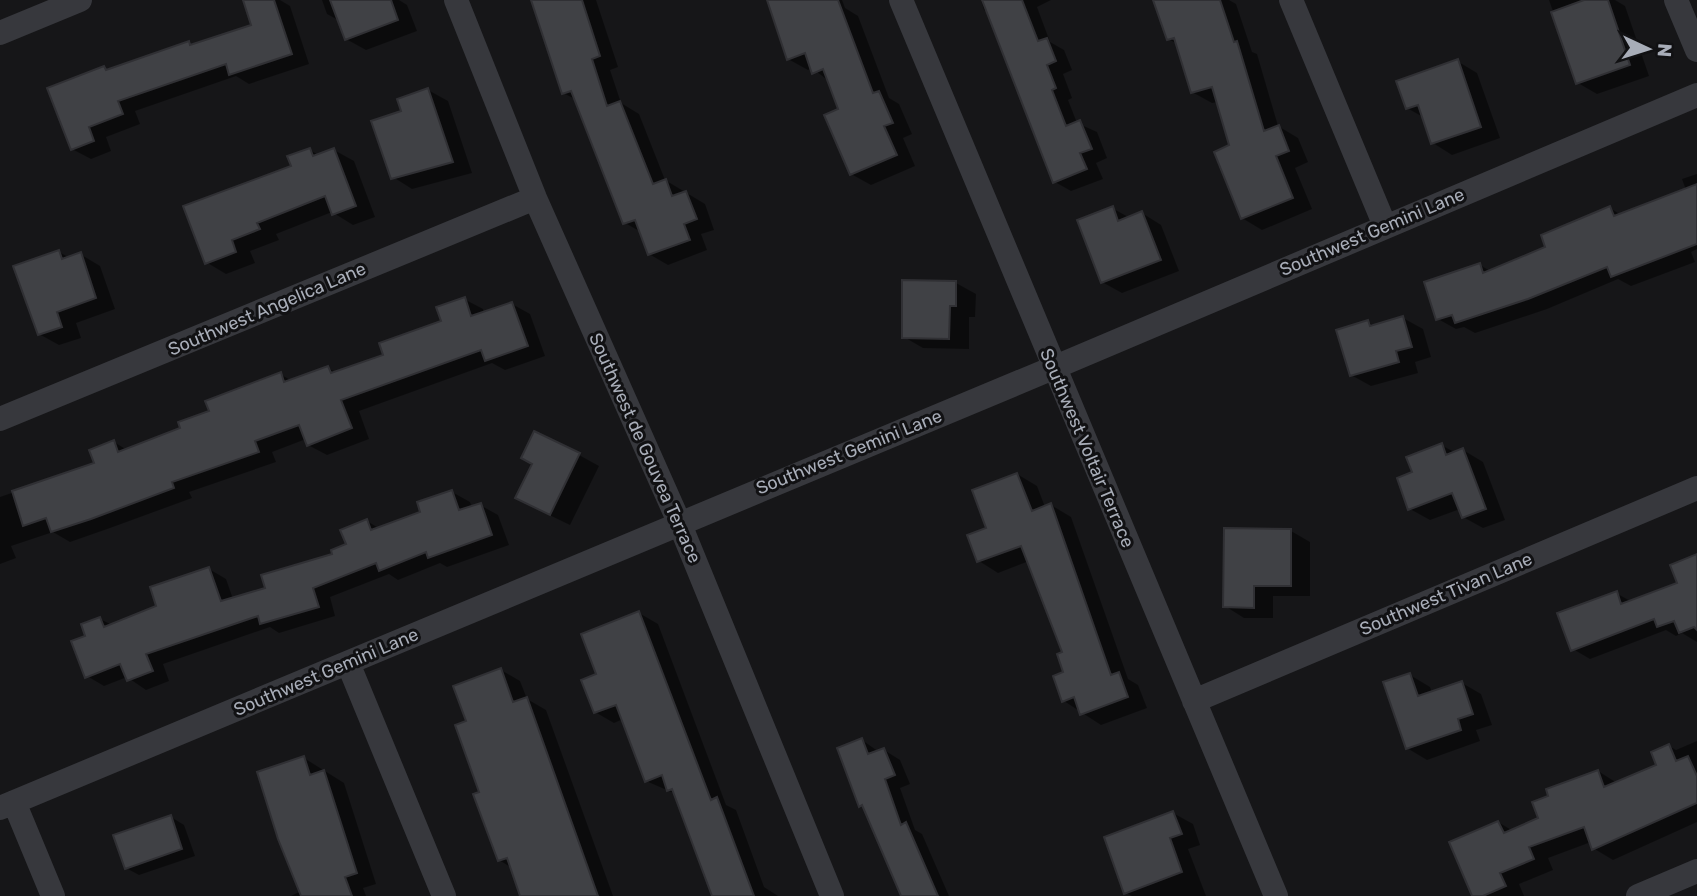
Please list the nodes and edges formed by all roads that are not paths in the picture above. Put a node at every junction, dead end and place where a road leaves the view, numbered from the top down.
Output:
1 (80, 0) edge
2 (456, 0) edge
3 (901, 0) edge
4 (1291, 0) edge
5 (1676, 0) edge
6 (0, 33) edge
7 (1697, 50) edge
8 (1697, 95) edge
9 (535, 198) junction
10 (1385, 226) junction
11 (1053, 368) junction
12 (0, 419) edge
13 (1697, 488) edge
14 (679, 522) junction
15 (348, 663) junction
16 (1194, 701) junction
17 (7, 805) edge
18 (1697, 871) edge
19 (1652, 893) edge
20 (53, 896) edge
21 (444, 896) edge
22 (832, 896) edge
23 (1276, 896) edge

1 - 6 street
2 - 9 street, Southwest de Gouvea Terrace
3 - 11 street, Southwest Voltair Terrace
4 - 10 street
5 - 7 street
8 - 10 street, Southwest Gemini Lane
9 - 12 street, Southwest Angelica Lane
9 - 14 street, Southwest de Gouvea Terrace
10 - 11 street, Southwest Gemini Lane
11 - 14 street, Southwest Gemini Lane
11 - 16 street, Southwest Voltair Terrace
13 - 16 street, Southwest Tivan Lane
14 - 15 street, Southwest Gemini Lane
14 - 22 street, Southwest de Gouvea Terrace
15 - 17 street, Southwest Gemini Lane
15 - 21 street
16 - 23 street, Southwest Voltair Terrace
17 - 20 street
18 - 19 street

